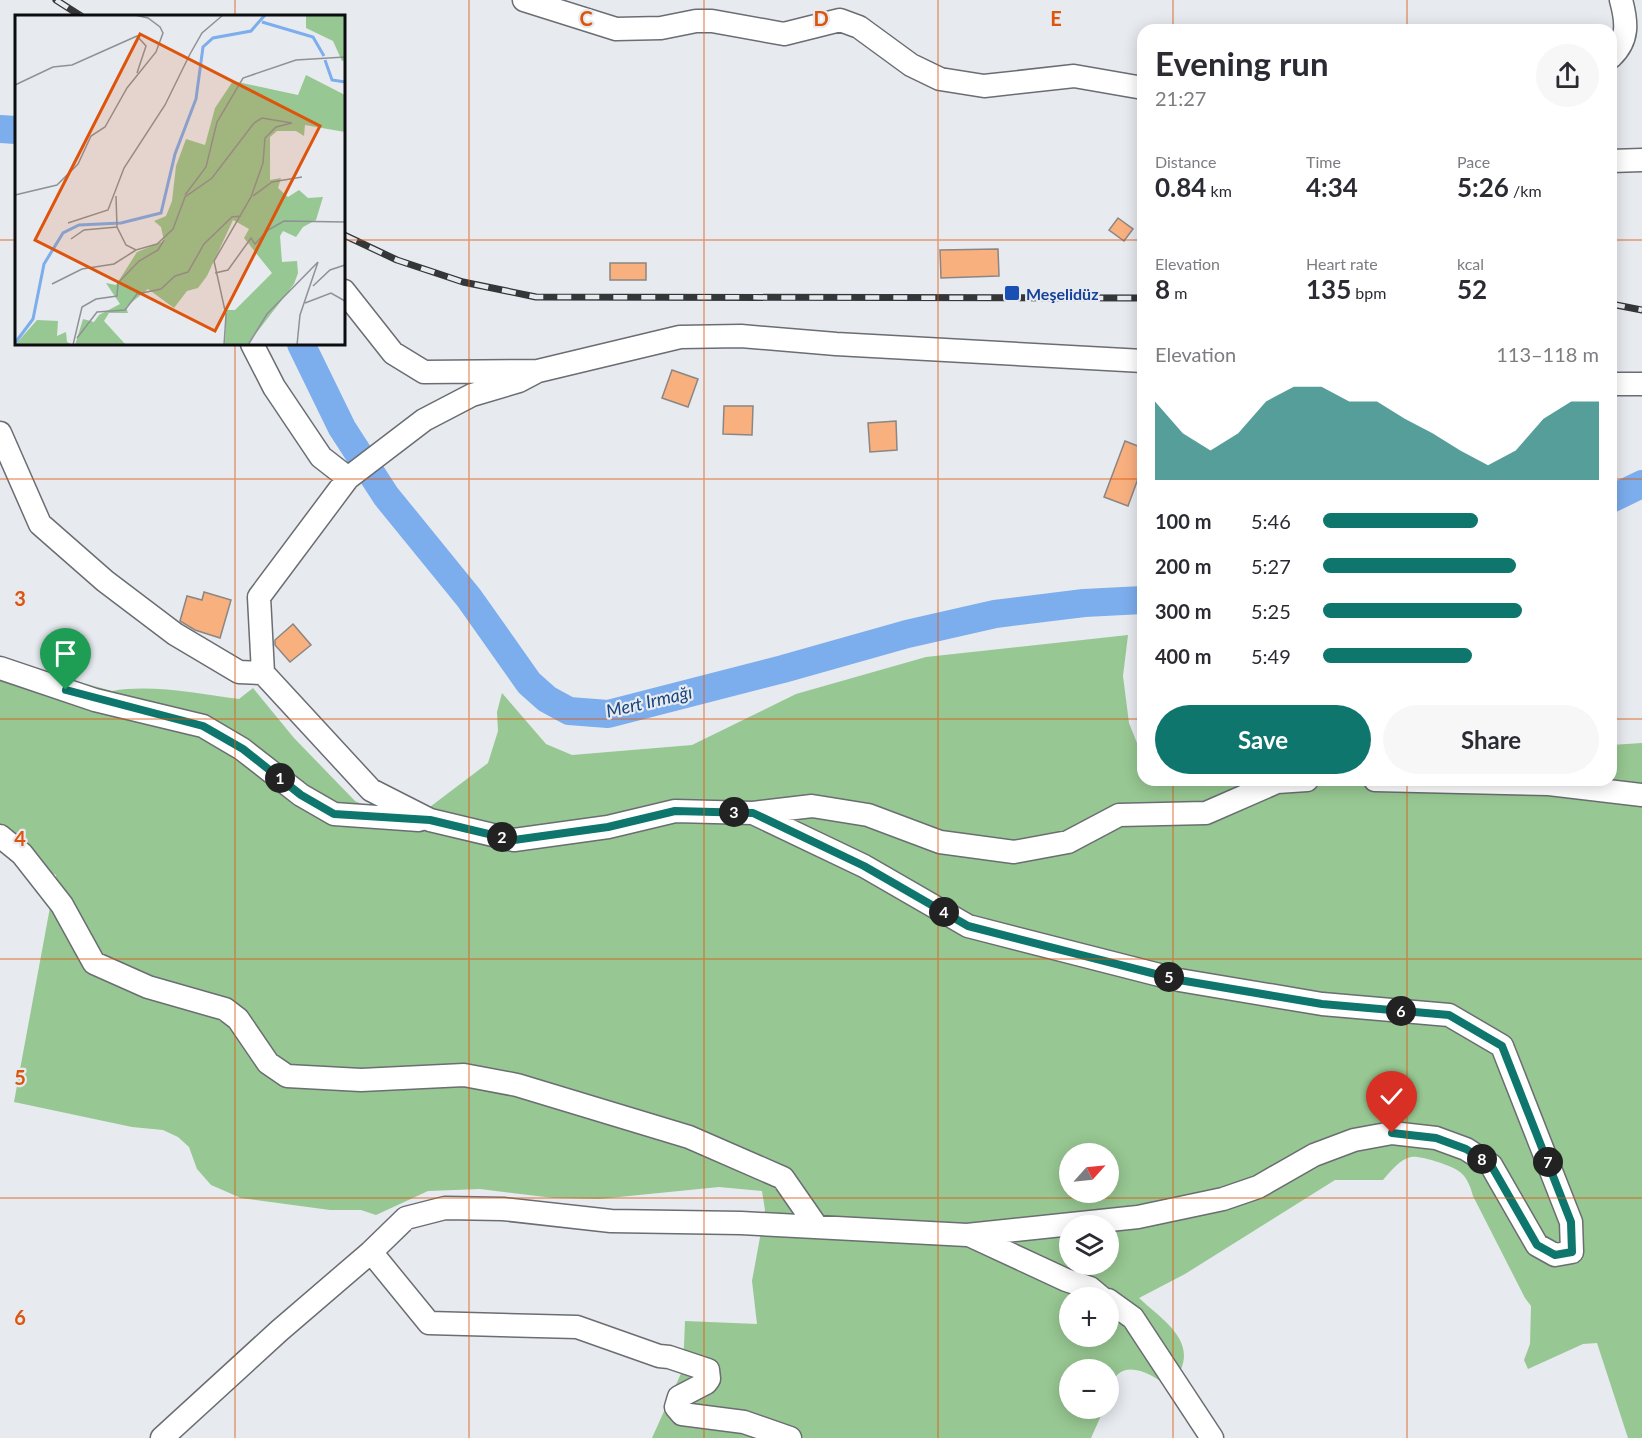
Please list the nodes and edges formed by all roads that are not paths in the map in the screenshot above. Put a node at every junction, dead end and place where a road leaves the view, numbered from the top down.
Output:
1 (524, 0) edge
2 (1621, 0) edge
3 (1617, 48) edge
4 (1137, 86) edge
5 (1642, 160) edge
6 (1617, 161) edge
7 (345, 292) edge
8 (253, 345) edge
9 (1137, 361) edge
10 (538, 371) junction
11 (1617, 384) edge
12 (1642, 384) edge
13 (0, 433) edge
14 (348, 478) junction
15 (0, 668) edge
16 (263, 673) junction
17 (1268, 786) edge
18 (1566, 786) edge
19 (1642, 795) edge
20 (753, 813) junction
21 (430, 820) junction
22 (0, 836) edge
23 (817, 1227) junction
24 (967, 1234) junction
25 (371, 1252) junction
26 (1087, 1287) edge
27 (1119, 1308) edge
28 (162, 1438) edge
29 (790, 1438) edge
30 (1212, 1438) edge

1 - 4 street
2 - 3 street
5 - 6 street
7 - 10 street
8 - 14 street
9 - 10 street
10 - 14 street
11 - 12 street
13 - 16 street
14 - 16 street
15 - 21 street
16 - 21 street
17 - 20 street
18 - 19 street
20 - 21 street
20 - 24 street
22 - 23 street
23 - 24 street
23 - 25 street
24 - 26 street
25 - 28 street
25 - 29 street
27 - 30 street

